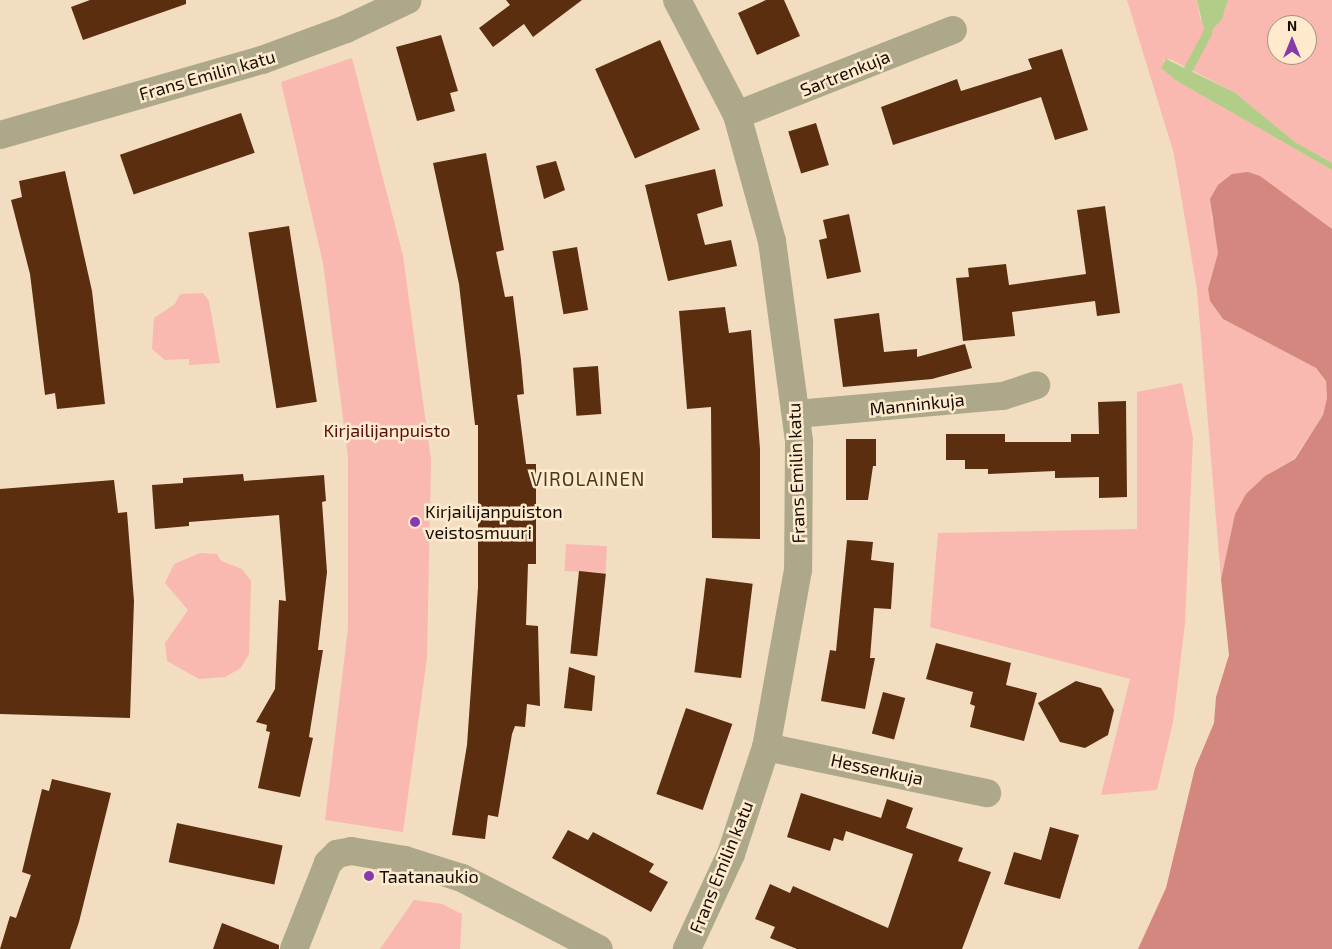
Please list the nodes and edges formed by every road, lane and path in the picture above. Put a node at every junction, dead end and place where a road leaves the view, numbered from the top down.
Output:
1 (408, 0) edge
2 (677, 0) edge
3 (953, 30) dead end
4 (737, 115) junction
5 (0, 135) edge
6 (1036, 385) dead end
7 (796, 414) junction
8 (766, 747) junction
9 (987, 792) dead end
10 (294, 949) edge
11 (599, 949) edge
12 (686, 949) edge

1 - 5 street, Frans Emilin katu
2 - 4 street, Frans Emilin katu
3 - 4 street, Sartrenkuja
4 - 7 street, Frans Emilin katu
6 - 7 street, Manninkuja
7 - 8 street, Frans Emilin katu
8 - 9 street, Hessenkuja
8 - 12 street, Frans Emilin katu
10 - 11 street

